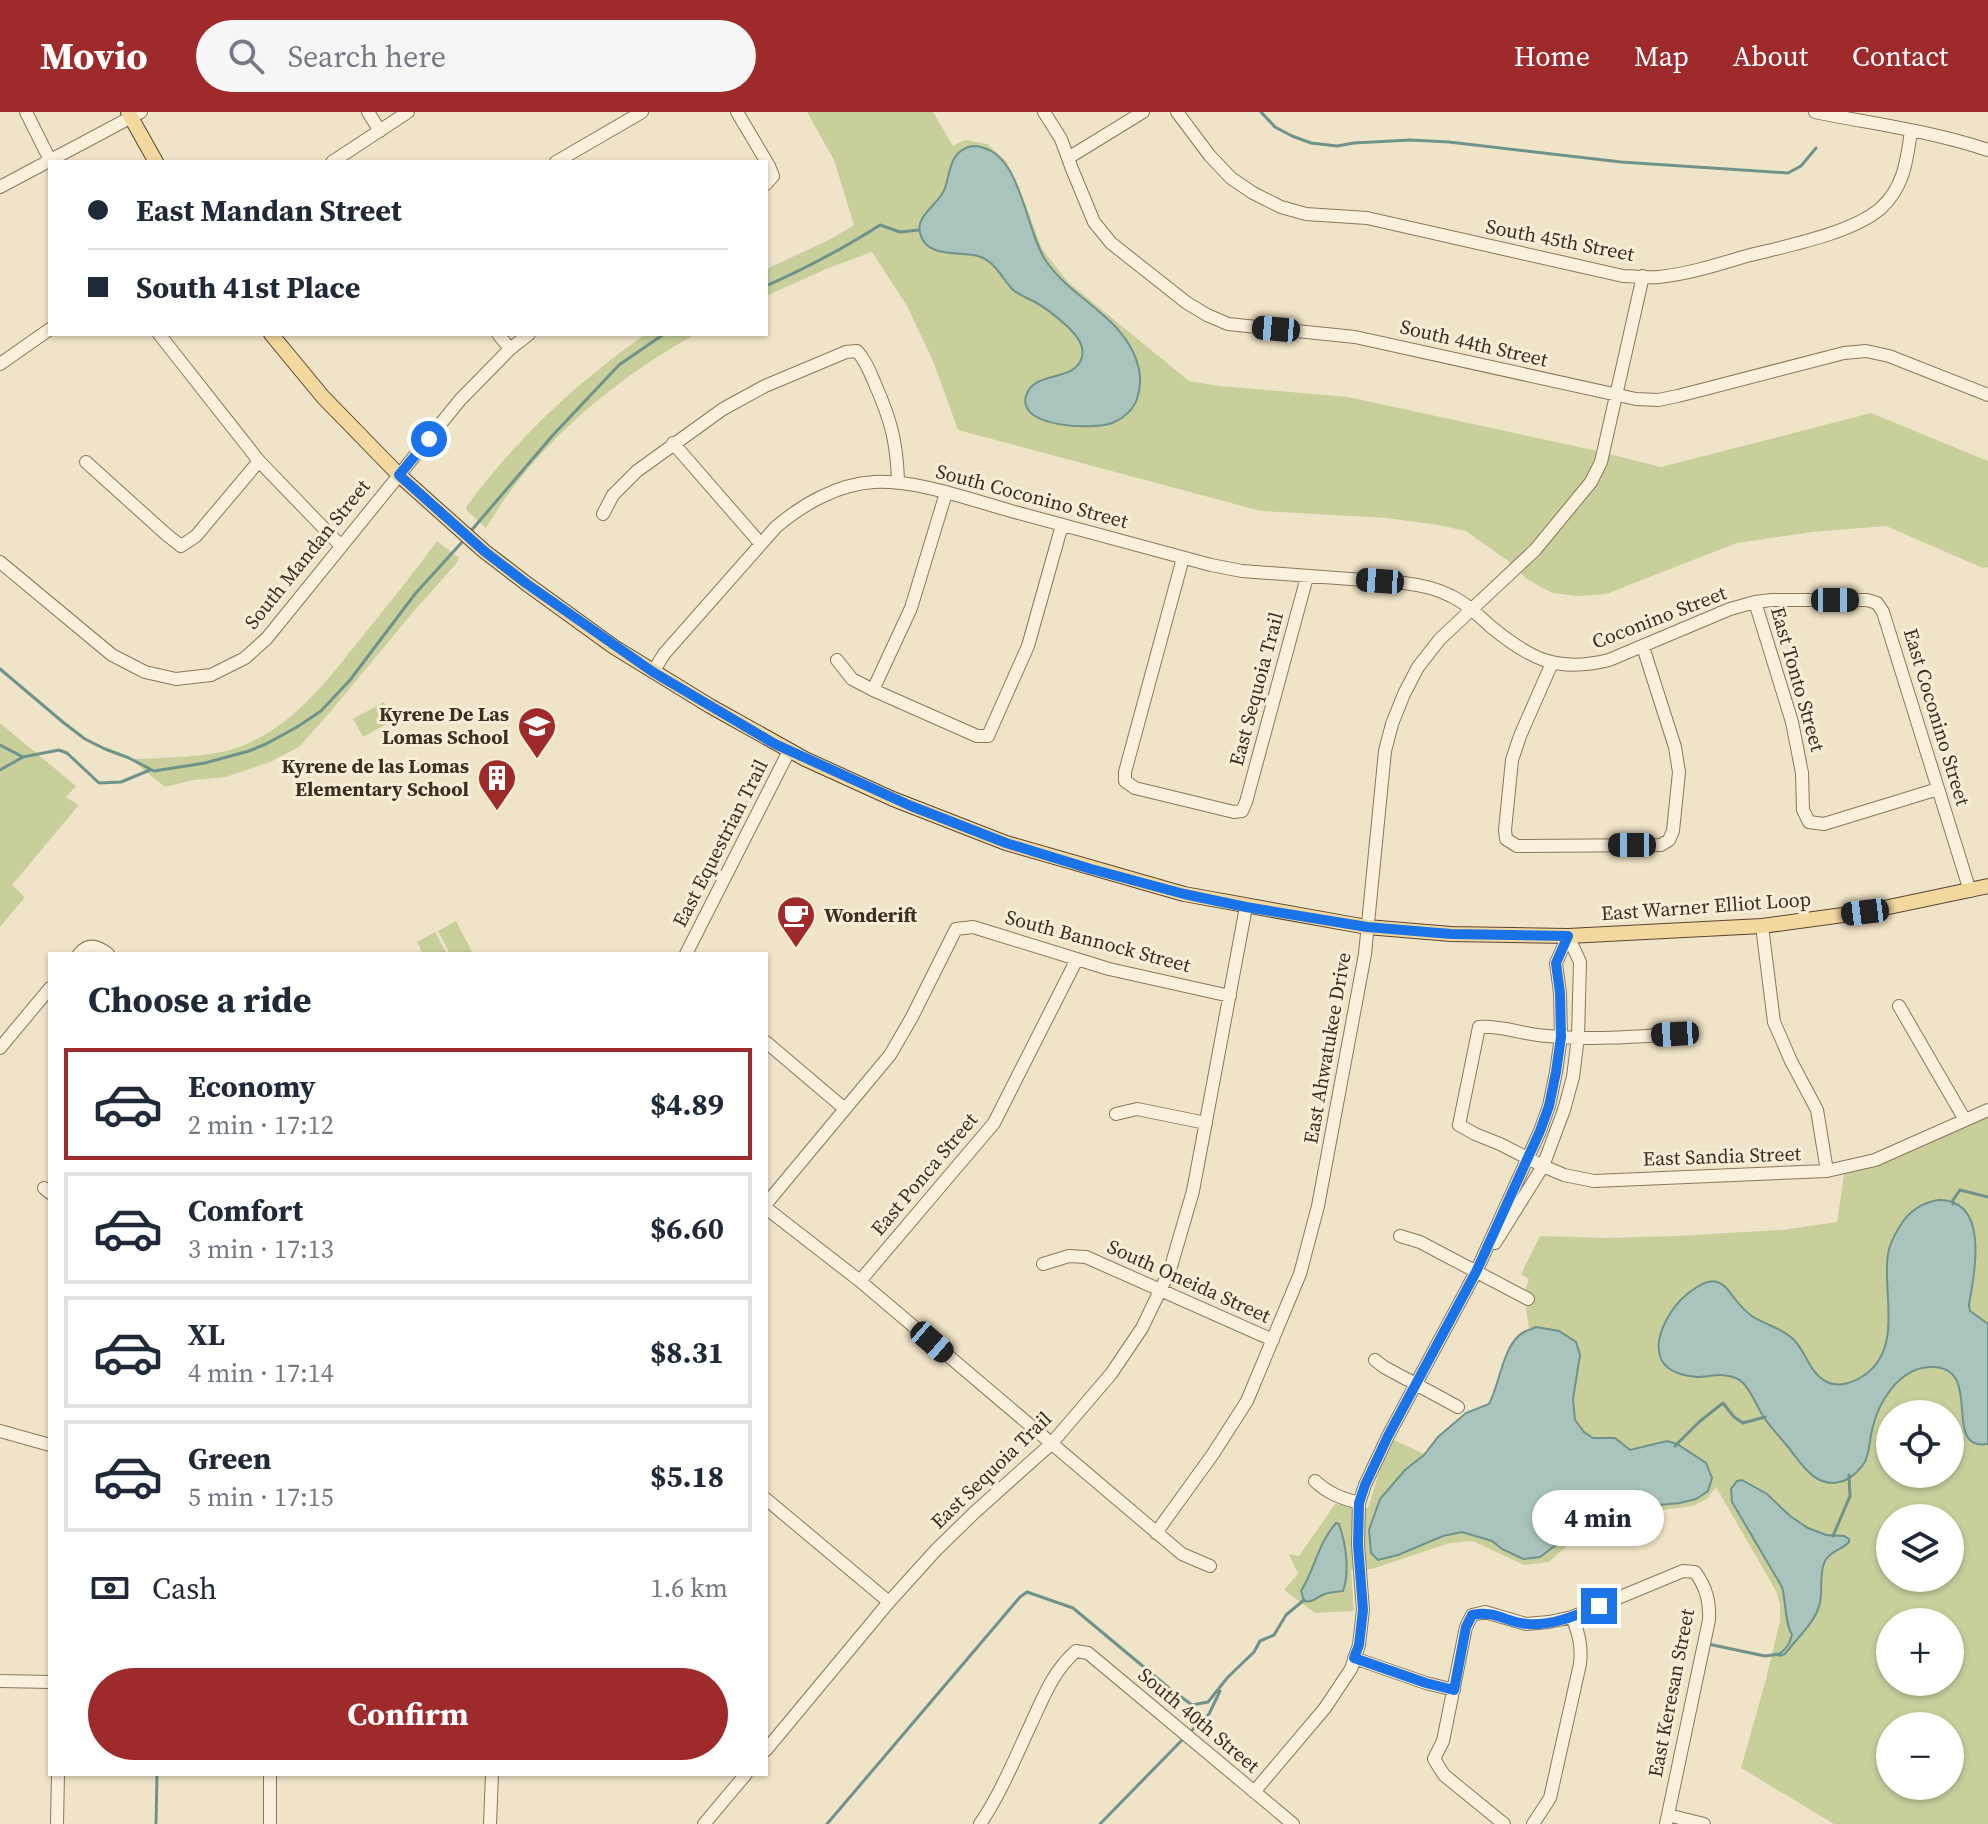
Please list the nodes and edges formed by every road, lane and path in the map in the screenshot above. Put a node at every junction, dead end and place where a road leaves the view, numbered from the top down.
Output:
1 (26, 112) edge
2 (368, 112) edge
3 (408, 112) edge
4 (642, 112) edge
5 (737, 112) edge
6 (1044, 112) edge
7 (1143, 112) edge
8 (1177, 112) edge
9 (1815, 112) edge
10 (133, 114) edge
11 (1841, 114) edge
12 (380, 131) junction
13 (1911, 131) junction
14 (1988, 150) edge
15 (1068, 158) junction
16 (50, 160) edge
17 (52, 160) edge
18 (155, 160) edge
19 (335, 160) edge
20 (559, 160) edge
21 (765, 160) edge
22 (48, 162) edge
23 (0, 187) edge
24 (1643, 276) junction
25 (48, 330) edge
26 (161, 336) edge
27 (273, 336) edge
28 (500, 336) edge
29 (526, 336) edge
30 (510, 349) junction
31 (0, 364) edge
32 (1616, 395) junction
33 (1988, 395) edge
34 (673, 443) junction
35 (259, 461) junction
36 (86, 462) dead end
37 (399, 475) junction
38 (898, 482) junction
39 (946, 493) junction
40 (603, 514) dead end
41 (1062, 525) junction
42 (760, 543) junction
43 (341, 546) junction
44 (1183, 558) junction
45 (0, 562) edge
46 (1307, 577) junction
47 (1755, 602) junction
48 (1877, 603) joint
49 (1471, 609) junction
50 (1643, 647) junction
51 (837, 660) dead end
52 (1552, 663) junction
53 (653, 672) junction
54 (873, 690) junction
55 (789, 751) junction
56 (1938, 789) junction
57 (1988, 886) edge
58 (1970, 891) junction
59 (1246, 907) junction
60 (1762, 926) junction
61 (1367, 927) junction
62 (1568, 936) junction
63 (80, 952) edge
64 (105, 952) edge
65 (687, 952) edge
66 (1077, 959) junction
67 (48, 990) edge
68 (1230, 996) junction
69 (1899, 1006) dead end
70 (1675, 1034) dead end
71 (1569, 1037) junction
72 (768, 1044) edge
73 (0, 1048) edge
74 (845, 1109) junction
75 (1988, 1110) edge
76 (1116, 1114) dead end
77 (1965, 1120) junction
78 (1206, 1123) junction
79 (1527, 1159) junction
80 (1543, 1166) junction
81 (1827, 1171) junction
82 (768, 1204) edge
83 (768, 1208) edge
84 (1400, 1236) dead end
85 (1043, 1264) dead end
86 (1476, 1272) junction
87 (860, 1281) junction
88 (1160, 1291) junction
89 (1528, 1299) dead end
90 (1273, 1340) junction
91 (1375, 1360) dead end
92 (1417, 1385) junction
93 (1458, 1407) dead end
94 (0, 1431) edge
95 (48, 1444) edge
96 (1051, 1444) junction
97 (1315, 1481) dead end
98 (768, 1501) edge
99 (1359, 1508) junction
100 (1156, 1533) junction
101 (1210, 1566) dead end
102 (889, 1602) junction
103 (1572, 1617) junction
104 (1354, 1658) junction
105 (0, 1681) edge
106 (48, 1682) edge
107 (1454, 1690) junction
108 (768, 1748) edge
109 (58, 1776) edge
110 (270, 1776) edge
111 (492, 1776) edge
112 (744, 1776) edge
113 (1254, 1792) junction
114 (1667, 1820) edge
115 (57, 1824) edge
116 (270, 1824) edge
117 (490, 1824) edge
118 (704, 1824) edge
119 (980, 1824) edge
120 (1293, 1824) edge
121 (1504, 1824) edge
122 (1533, 1824) edge
123 (1704, 1824) edge

1 - 16 street
2 - 12 street
3 - 12 street
4 - 20 street
5 - 21 street
6 - 15 street, South 44th Street
7 - 15 street
8 - 24 street, South 45th Street
9 - 11 street
10 - 17 street
10 - 18 main road
11 - 13 street
12 - 19 street
13 - 14 street
13 - 24 street, South 45th Street
15 - 32 street, South 44th Street
22 - 23 street
24 - 32 street, East Ahwatukee Drive
25 - 31 street
26 - 35 street
27 - 37 main road, East Warner Elliot Loop
28 - 30 street
29 - 30 street, South Mandan Street
30 - 37 street, South Mandan Street
32 - 33 street, South 44th Street
32 - 49 street, East Ahwatukee Drive
34 - 38 street
34 - 40 street
34 - 42 street
35 - 36 street
35 - 43 street
37 - 43 street, South Mandan Street
37 - 53 main road, East Warner Elliot Loop
38 - 39 street, South Coconino Street
38 - 42 street, South Coconino Street
39 - 41 street, South Coconino Street
39 - 54 street
41 - 44 street, South Coconino Street
41 - 54 street
42 - 53 street, South Coconino Street
43 - 45 street, South Mandan Street
44 - 46 street, South Coconino Street
44 - 46 street, East Sequoia Trail
46 - 49 street, South Coconino Street
47 - 48 street, Coconino Street
47 - 50 street, Coconino Street
47 - 56 street, East Tonto Street
48 - 56 street, East Coconino Street
49 - 52 street, Coconino Street
49 - 61 street, East Ahwatukee Drive
50 - 52 street, Coconino Street
50 - 52 street
51 - 54 street
53 - 55 main road, East Warner Elliot Loop
55 - 59 main road, East Warner Elliot Loop
55 - 65 street, East Equestrian Trail
56 - 58 street, East Coconino Street
57 - 58 main road, East Warner Elliot Loop
58 - 60 main road, East Warner Elliot Loop
59 - 61 main road, East Warner Elliot Loop
59 - 68 street, East Sequoia Trail
60 - 62 main road, East Warner Elliot Loop
60 - 81 street
61 - 62 main road, East Warner Elliot Loop
61 - 90 street, East Ahwatukee Drive
62 - 71 street
62 - 71 street
63 - 64 street
66 - 68 street, South Bannock Street
66 - 74 street, South Bannock Street
66 - 87 street, East Ponca Street
67 - 73 street
68 - 78 street, East Sequoia Trail
69 - 77 street
70 - 71 street
71 - 79 street
71 - 79 street, East Sandia Street
71 - 80 street
72 - 74 street
74 - 82 street
75 - 77 street, East Sandia Street
76 - 78 street
77 - 81 street, East Sandia Street
78 - 88 street, East Sequoia Trail
79 - 80 street, East Sandia Street
79 - 86 street
80 - 81 street, East Sandia Street
80 - 86 street
83 - 87 street
84 - 86 street
85 - 88 street, South Oneida Street
86 - 89 street
86 - 92 street
87 - 96 street
88 - 90 street, South Oneida Street
88 - 96 street, East Sequoia Trail
90 - 100 street, East Ahwatukee Drive
91 - 92 street
92 - 93 street
92 - 99 street
94 - 95 street
96 - 100 street
96 - 102 street, East Sequoia Trail
97 - 99 street
98 - 102 street
99 - 104 street
100 - 101 street
102 - 108 street, East Sequoia Trail
103 - 107 street
103 - 114 street, East Keresan Street
103 - 122 street
104 - 107 street
104 - 113 street
105 - 106 street
107 - 121 street
109 - 115 street
110 - 116 street
111 - 117 street
112 - 118 street
113 - 119 street, South 40th Street
113 - 120 street, South 40th Street
114 - 123 street

